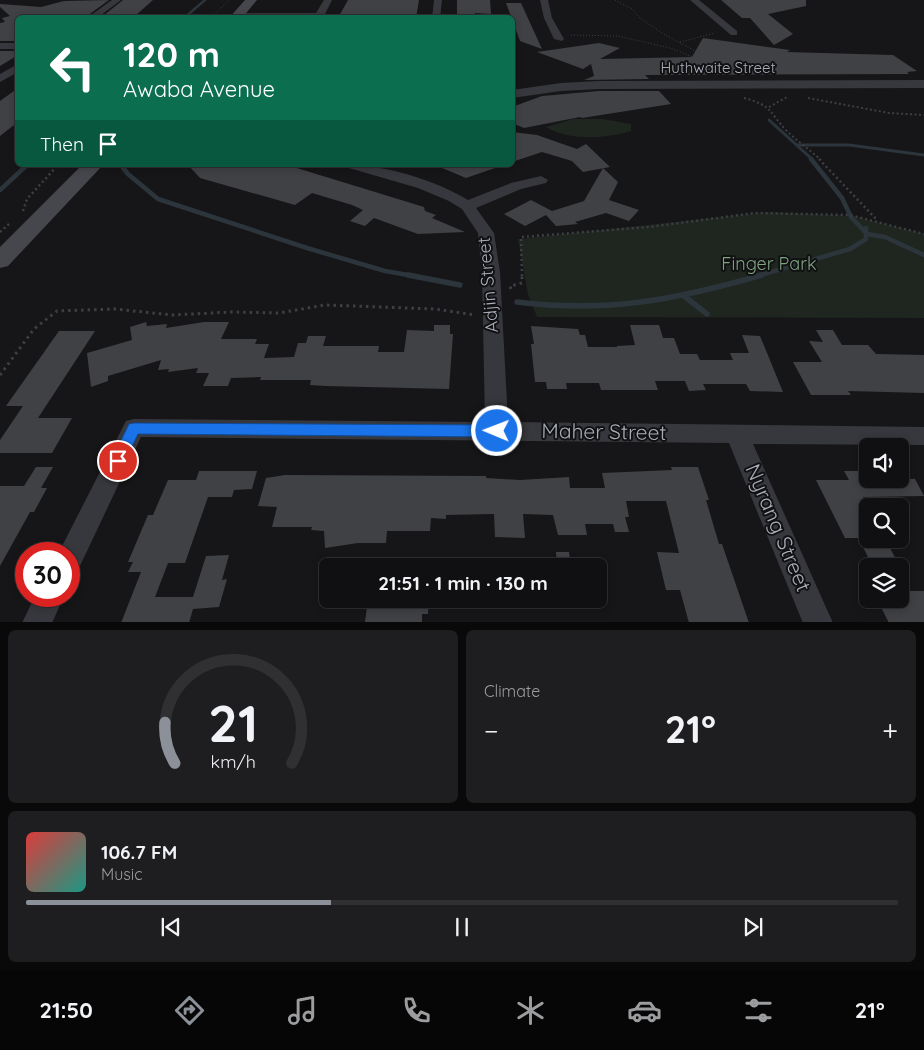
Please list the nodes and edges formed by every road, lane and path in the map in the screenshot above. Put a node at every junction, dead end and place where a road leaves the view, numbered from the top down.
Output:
1 (117, 0) edge
2 (230, 0) edge
3 (251, 0) edge
4 (328, 0) edge
5 (438, 0) edge
6 (544, 0) edge
7 (616, 0) edge
8 (694, 0) edge
9 (95, 15) edge
10 (213, 15) edge
11 (238, 15) edge
12 (319, 15) edge
13 (436, 15) edge
14 (733, 32) joint
15 (558, 37) joint
16 (679, 42) junction
17 (0, 46) edge
18 (15, 46) edge
19 (708, 63) junction
20 (15, 69) edge
21 (0, 79) edge
22 (719, 84) junction
23 (924, 84) edge
24 (515, 94) edge
25 (800, 96) dead end
26 (789, 97) dead end
27 (768, 107) junction
28 (924, 115) edge
29 (56, 167) edge
30 (91, 167) edge
31 (361, 167) edge
32 (541, 180) dead end
33 (467, 206) junction
34 (20, 214) dead end
35 (878, 220) junction
36 (11, 222) dead end
37 (0, 232) edge
38 (924, 234) edge
39 (0, 261) edge
40 (511, 294) dead end
41 (481, 317) dead end
42 (0, 375) edge
43 (497, 431) junction
44 (737, 434) junction
45 (924, 436) edge
46 (77, 542) edge
47 (44, 607) edge
48 (37, 622) edge
49 (818, 622) edge

1 - 9 street
2 - 10 path
3 - 11 main road
4 - 12 street
5 - 13 street
6 - 15 street
7 - 16 path
8 - 14 street
14 - 16 path
15 - 19 path
16 - 19 path
17 - 18 street
19 - 22 path
20 - 21 street
22 - 23 street, Huthwaite Street
22 - 24 street, Huthwaite Street
22 - 27 path
25 - 28 path
26 - 27 path
27 - 35 path
29 - 34 path
30 - 39 main road
31 - 33 street, Adjin Street
32 - 33 street
33 - 43 street, Adjin Street
35 - 38 path
35 - 40 path
36 - 37 path
41 - 42 path
43 - 44 street, Maher Street
43 - 46 street, Maher Street
44 - 45 street, Maher Street
44 - 49 street, Nyrang Street
47 - 48 street

